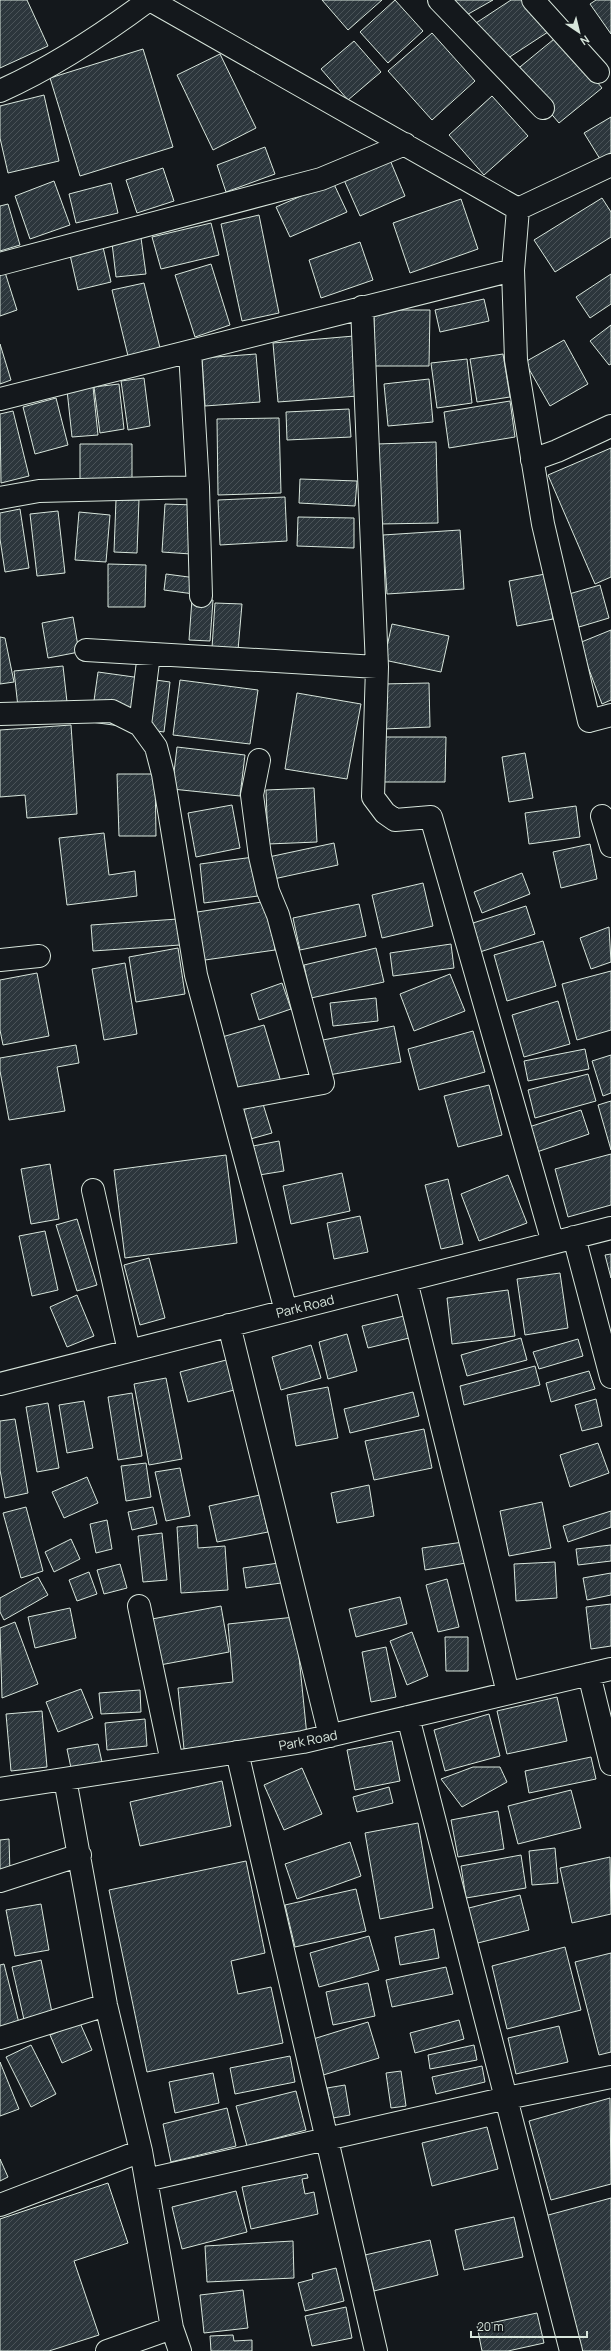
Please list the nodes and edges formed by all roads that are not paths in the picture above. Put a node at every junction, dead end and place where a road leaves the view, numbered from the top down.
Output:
1 (149, 0) edge
2 (439, 0) edge
3 (533, 0) edge
4 (598, 72) dead end
5 (0, 91) edge
6 (543, 108) dead end
7 (405, 144) junction
8 (611, 165) edge
9 (518, 209) junction
10 (0, 264) edge
11 (513, 270) junction
12 (362, 307) junction
13 (190, 352) junction
14 (0, 399) edge
15 (611, 426) edge
16 (532, 460) junction
17 (198, 487) junction
18 (0, 498) edge
19 (201, 596) dead end
20 (86, 650) dead end
21 (149, 654) junction
22 (377, 666) junction
23 (0, 714) edge
24 (611, 714) edge
25 (140, 725) junction
26 (259, 760) dead end
27 (602, 816) dead end
28 (611, 846) edge
29 (39, 956) dead end
30 (0, 960) edge
31 (230, 1100) junction
32 (93, 1190) dead end
33 (611, 1228) edge
34 (574, 1237) junction
35 (553, 1243) junction
36 (406, 1281) junction
37 (286, 1311) junction
38 (230, 1325) junction
39 (129, 1350) junction
40 (611, 1377) edge
41 (0, 1384) edge
42 (139, 1606) dead end
43 (611, 1669) edge
44 (589, 1674) junction
45 (508, 1693) junction
46 (408, 1717) junction
47 (330, 1736) junction
48 (237, 1752) junction
49 (172, 1762) junction
50 (611, 1764) edge
51 (65, 1779) junction
52 (0, 1789) edge
53 (80, 1856) junction
54 (0, 1881) edge
55 (106, 2005) junction
56 (0, 2038) edge
57 (611, 2077) edge
58 (507, 2098) junction
59 (326, 2138) junction
60 (141, 2151) junction
61 (146, 2180) junction
62 (0, 2205) edge
63 (172, 2328) junction
64 (107, 2351) edge
65 (180, 2351) edge
66 (376, 2351) edge
67 (571, 2351) edge

1 - 5 street
1 - 7 street
2 - 6 street
3 - 4 street
7 - 9 street
7 - 10 street
8 - 9 street
9 - 11 street
11 - 12 street
11 - 16 street
12 - 13 street
12 - 22 street
13 - 14 street
13 - 17 street
15 - 16 street
16 - 24 street
17 - 18 street
17 - 19 street
20 - 21 street
21 - 22 street
21 - 25 street
22 - 35 street
23 - 25 street
25 - 31 street
26 - 31 street
27 - 28 street
29 - 30 street
31 - 37 street
32 - 39 street
33 - 34 street, Park Road
34 - 35 street, Park Road
34 - 40 street
35 - 36 street, Park Road
36 - 37 street, Park Road
36 - 45 street
37 - 38 street, Park Road
38 - 39 street, Park Road
38 - 47 street
39 - 41 street, Park Road
42 - 49 street
43 - 44 street, Park Road
44 - 45 street, Park Road
44 - 50 street
45 - 46 street, Park Road
46 - 47 street, Park Road
46 - 58 street
47 - 48 street, Park Road
48 - 49 street, Park Road
48 - 59 street
49 - 51 street, Park Road
51 - 52 street, Park Road
51 - 53 street
53 - 54 street
53 - 55 street
55 - 56 street
55 - 60 street
57 - 58 street
58 - 59 street
58 - 67 street
59 - 61 street
59 - 66 street
60 - 61 street
60 - 62 street
61 - 63 street
63 - 64 street
63 - 65 street

